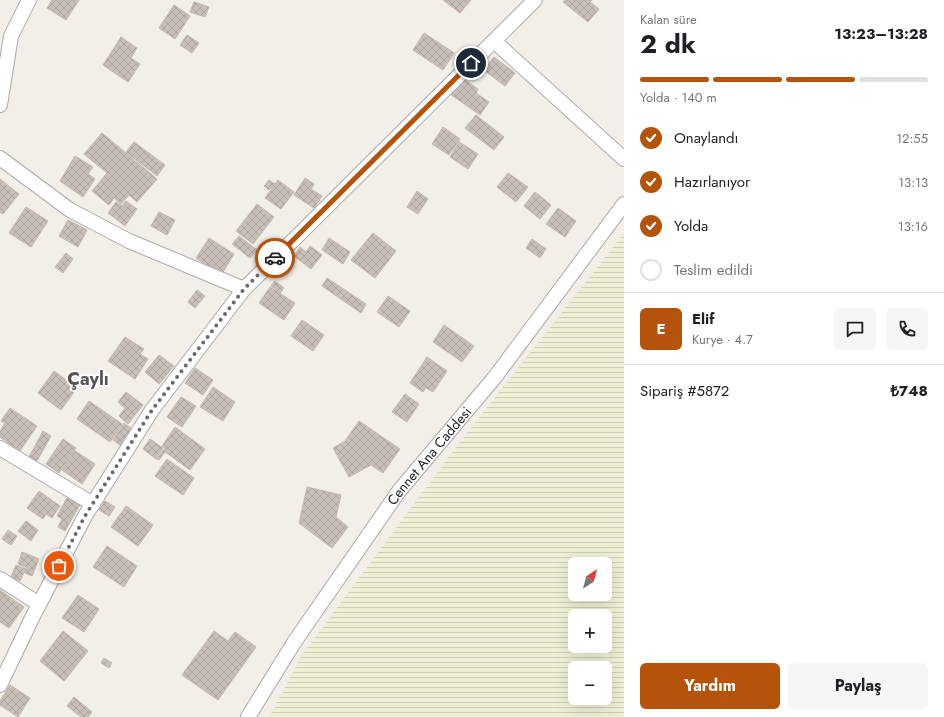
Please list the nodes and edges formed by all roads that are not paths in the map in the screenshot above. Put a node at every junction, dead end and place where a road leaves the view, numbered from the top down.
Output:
1 (29, 0) edge
2 (535, 0) edge
3 (494, 41) junction
4 (0, 105) edge
5 (0, 158) edge
6 (624, 159) edge
7 (624, 204) edge
8 (244, 289) junction
9 (0, 448) edge
10 (93, 504) junction
11 (0, 579) edge
12 (39, 604) junction
13 (0, 685) edge
14 (248, 717) edge

1 - 4 street
2 - 3 street
3 - 6 street
3 - 8 street
5 - 8 street
7 - 14 street, Cennet Ana Caddesi
8 - 10 street
9 - 10 street
10 - 12 street
11 - 12 street
12 - 13 street

